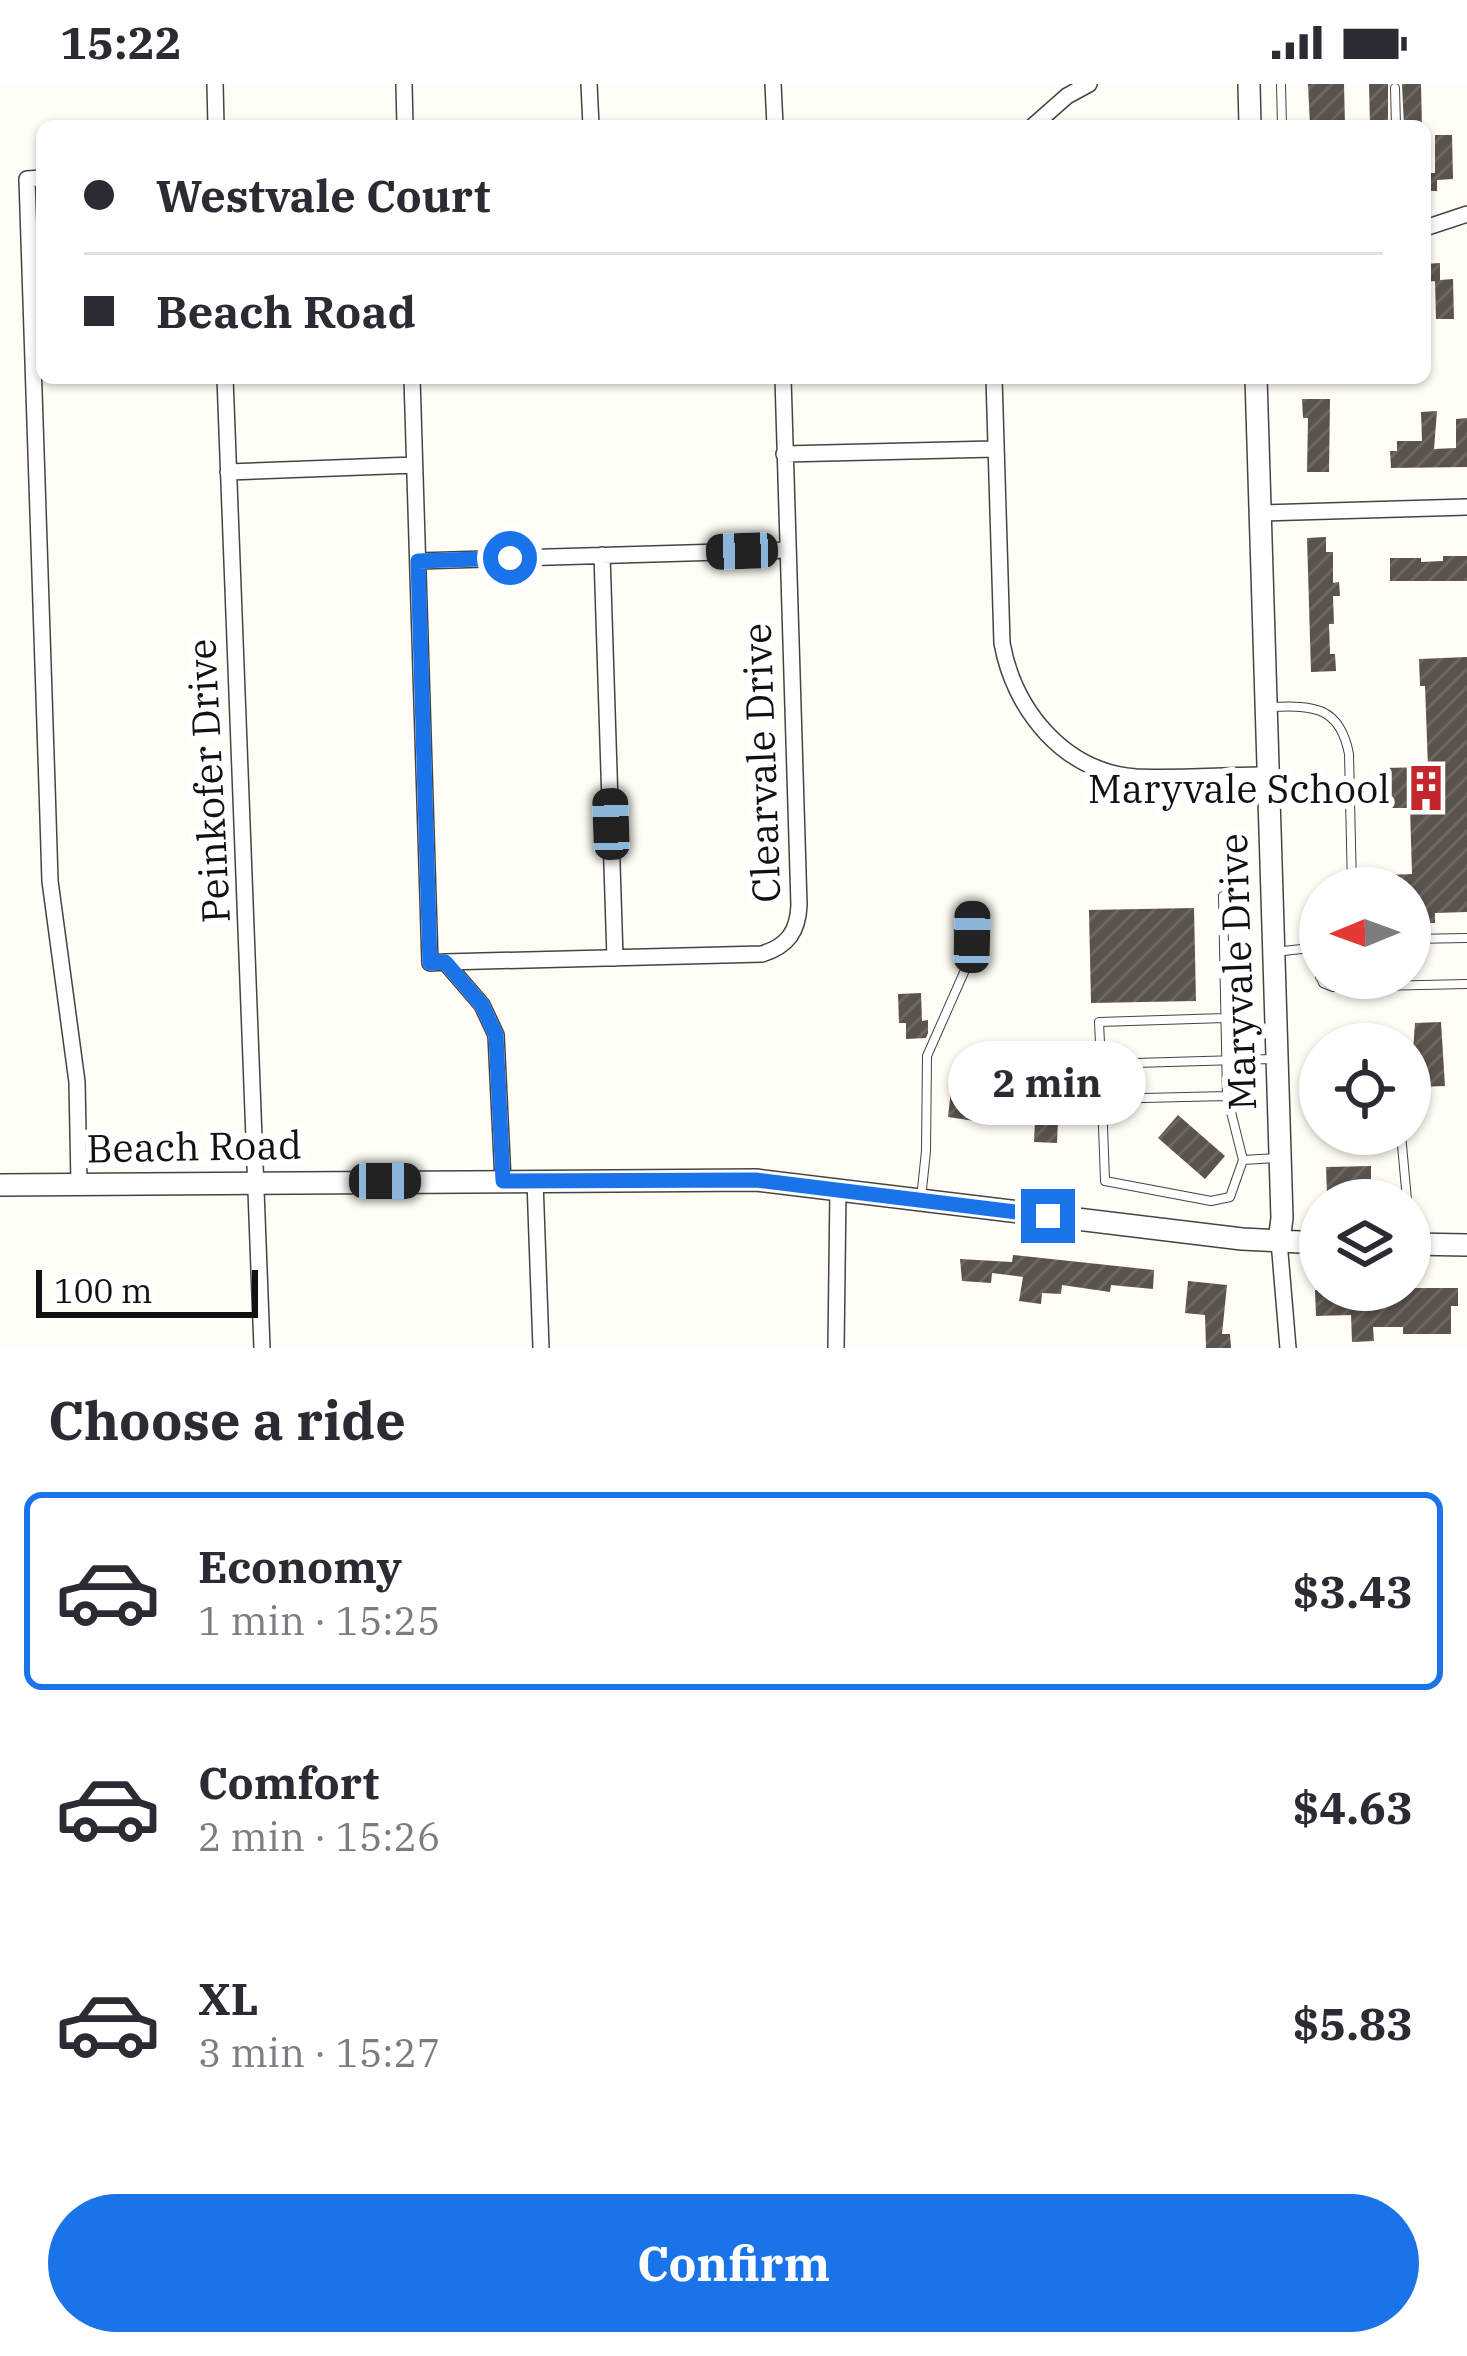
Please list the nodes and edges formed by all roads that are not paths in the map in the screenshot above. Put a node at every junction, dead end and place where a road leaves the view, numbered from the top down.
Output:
1 (214, 84) edge
2 (404, 84) edge
3 (590, 84) edge
4 (773, 84) edge
5 (1089, 84) edge
6 (1249, 84) edge
7 (1281, 84) edge
8 (1395, 88) dead end
9 (216, 120) edge
10 (405, 120) edge
11 (591, 120) edge
12 (775, 120) edge
13 (1040, 120) edge
14 (1250, 120) edge
15 (1282, 120) edge
16 (1396, 120) edge
17 (36, 178) edge
18 (1467, 214) edge
19 (1431, 227) edge
20 (225, 384) edge
21 (412, 384) edge
22 (783, 384) edge
23 (994, 384) edge
24 (1256, 384) edge
25 (994, 449) junction
26 (784, 454) junction
27 (414, 465) junction
28 (228, 472) junction
29 (1467, 507) edge
30 (1260, 514) junction
31 (788, 550) junction
32 (602, 555) junction
33 (418, 561) junction
34 (1265, 707) junction
35 (1266, 775) junction
36 (1352, 867) edge
37 (1222, 896) dead end
38 (973, 909) dead end
39 (1467, 938) edge
40 (1431, 939) edge
41 (1299, 950) edge
42 (1273, 952) junction
43 (615, 958) junction
44 (445, 962) junction
45 (1467, 984) edge
46 (1431, 985) edge
47 (1225, 1018) junction
48 (1276, 1059) junction
49 (1226, 1060) junction
50 (1228, 1096) junction
51 (1280, 1158) junction
52 (1243, 1160) junction
53 (503, 1181) junction
54 (536, 1181) junction
55 (257, 1182) junction
56 (79, 1184) junction
57 (0, 1185) edge
58 (838, 1190) junction
59 (921, 1200) junction
60 (1279, 1241) junction
61 (1299, 1242) edge
62 (1431, 1244) edge
63 (1467, 1245) edge
64 (262, 1348) edge
65 (541, 1348) edge
66 (836, 1348) edge
67 (1288, 1348) edge

1 - 9 street
2 - 10 street
3 - 11 street
4 - 12 street
5 - 13 street
6 - 14 street
7 - 15 lane
8 - 16 lane
17 - 56 street
18 - 19 street
20 - 28 street, Peinkofer Drive
21 - 27 street
22 - 26 street, Clearvale Drive
23 - 25 street
24 - 30 street, Maryvale Drive
25 - 26 street
25 - 35 street
26 - 31 street, Clearvale Drive
27 - 28 street
27 - 33 street
28 - 55 street, Peinkofer Drive
29 - 30 street
30 - 34 street, Maryvale Drive
31 - 32 street
31 - 43 street, Clearvale Drive
32 - 33 street
32 - 43 street
33 - 44 street
34 - 35 street, Maryvale Drive
34 - 36 lane
35 - 42 street, Maryvale Drive
37 - 47 lane
38 - 59 lane
39 - 40 lane
41 - 42 lane
42 - 48 street, Maryvale Drive
43 - 44 street, Clearvale Drive
44 - 53 street
45 - 46 lane
47 - 49 lane
47 - 49 lane
48 - 49 lane
48 - 51 street, Maryvale Drive
49 - 50 lane
50 - 52 lane
50 - 52 lane
51 - 52 lane
51 - 60 street, Maryvale Drive
53 - 54 street, Beach Road
53 - 55 street, Beach Road
54 - 58 street, Beach Road
54 - 65 street
55 - 56 street, Beach Road
55 - 64 street, Peinkofer Drive
56 - 57 street, Beach Road
58 - 59 street, Beach Road
58 - 66 street
59 - 60 street, Beach Road
60 - 61 street, Beach Road
60 - 67 street, Maryvale Drive
62 - 63 street

